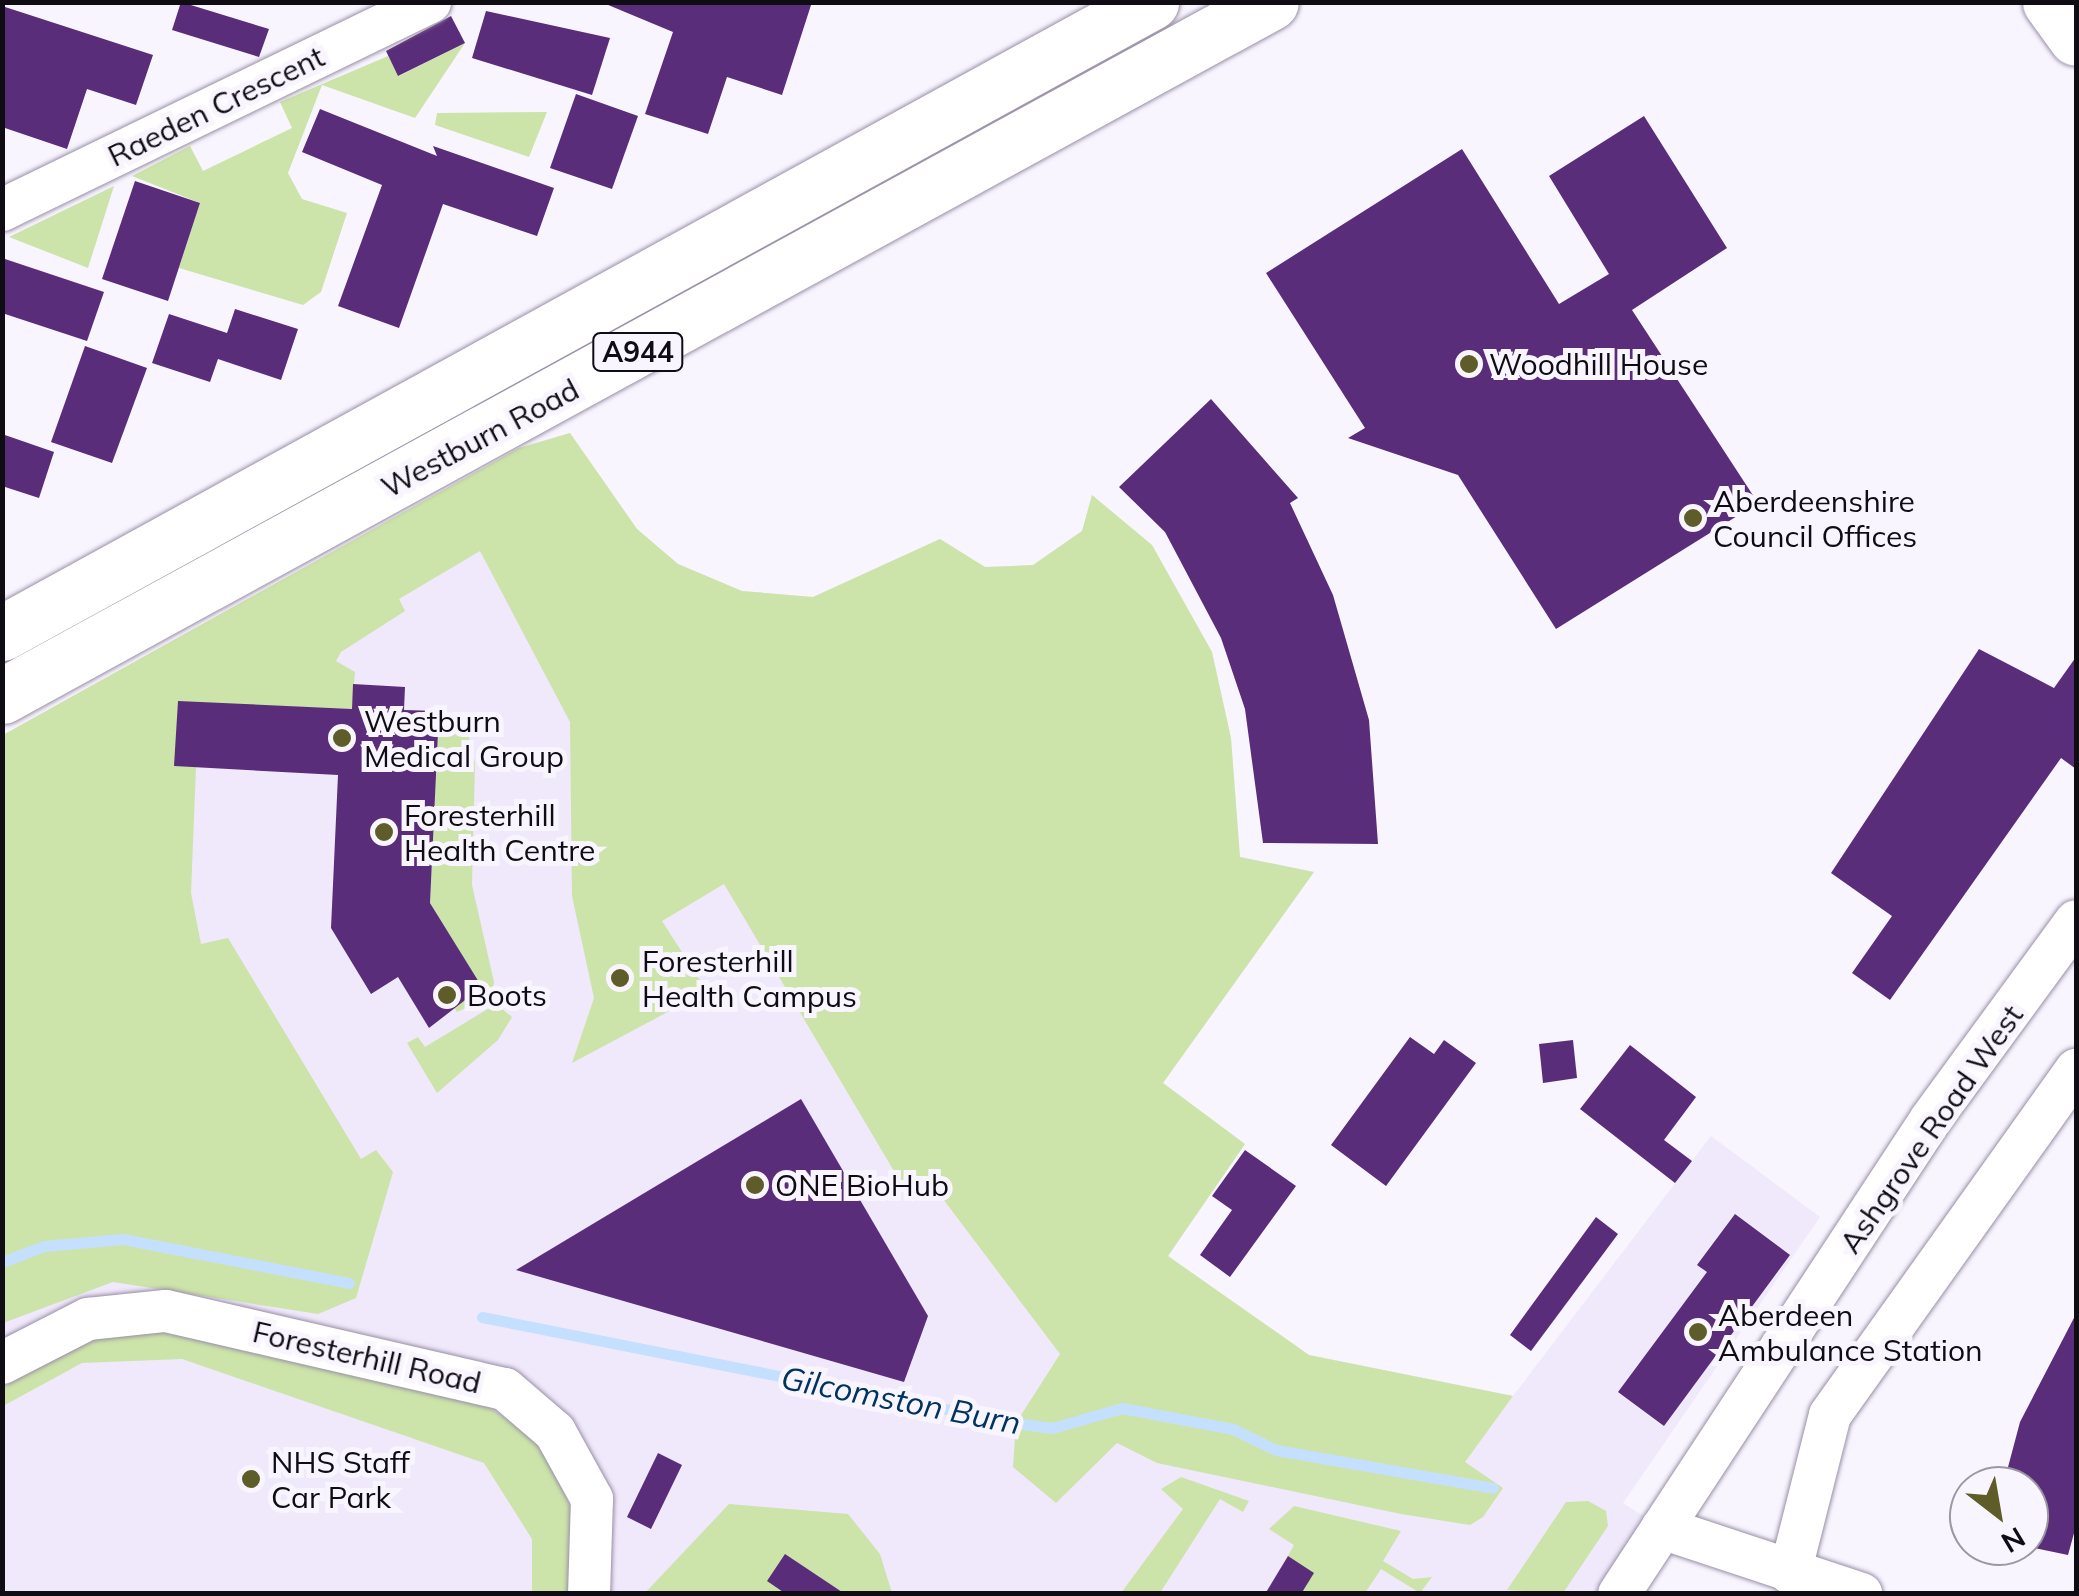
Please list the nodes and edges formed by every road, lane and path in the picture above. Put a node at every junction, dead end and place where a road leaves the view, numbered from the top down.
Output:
1 (430, 2) edge
2 (1271, 2) edge
3 (2050, 2) edge
4 (1128, 8) edge
5 (2076, 38) edge
6 (1152, 67) junction
7 (2, 210) edge
8 (2, 633) edge
9 (2, 696) edge
10 (2076, 921) edge
11 (2076, 971) edge
12 (2076, 1070) edge
13 (2, 1363) edge
14 (1754, 1389) junction
15 (1662, 1528) junction
16 (1790, 1573) junction
17 (589, 1594) edge
18 (1619, 1594) edge
19 (1861, 1594) edge

1 - 7 street, Raeden Crescent
2 - 6 main road, Westburn Road / A944
3 - 5 main road
4 - 6 street
4 - 8 main road, Westburn Road / A944
6 - 9 main road, Westburn Road / A944
10 - 14 street, Ashgrove Road West
11 - 14 street, Ashgrove Road West
12 - 16 street
13 - 17 street, Foresterhill Road
14 - 15 street, Ashgrove Road West
15 - 16 street
15 - 18 street, Ashgrove Road West
16 - 19 street

